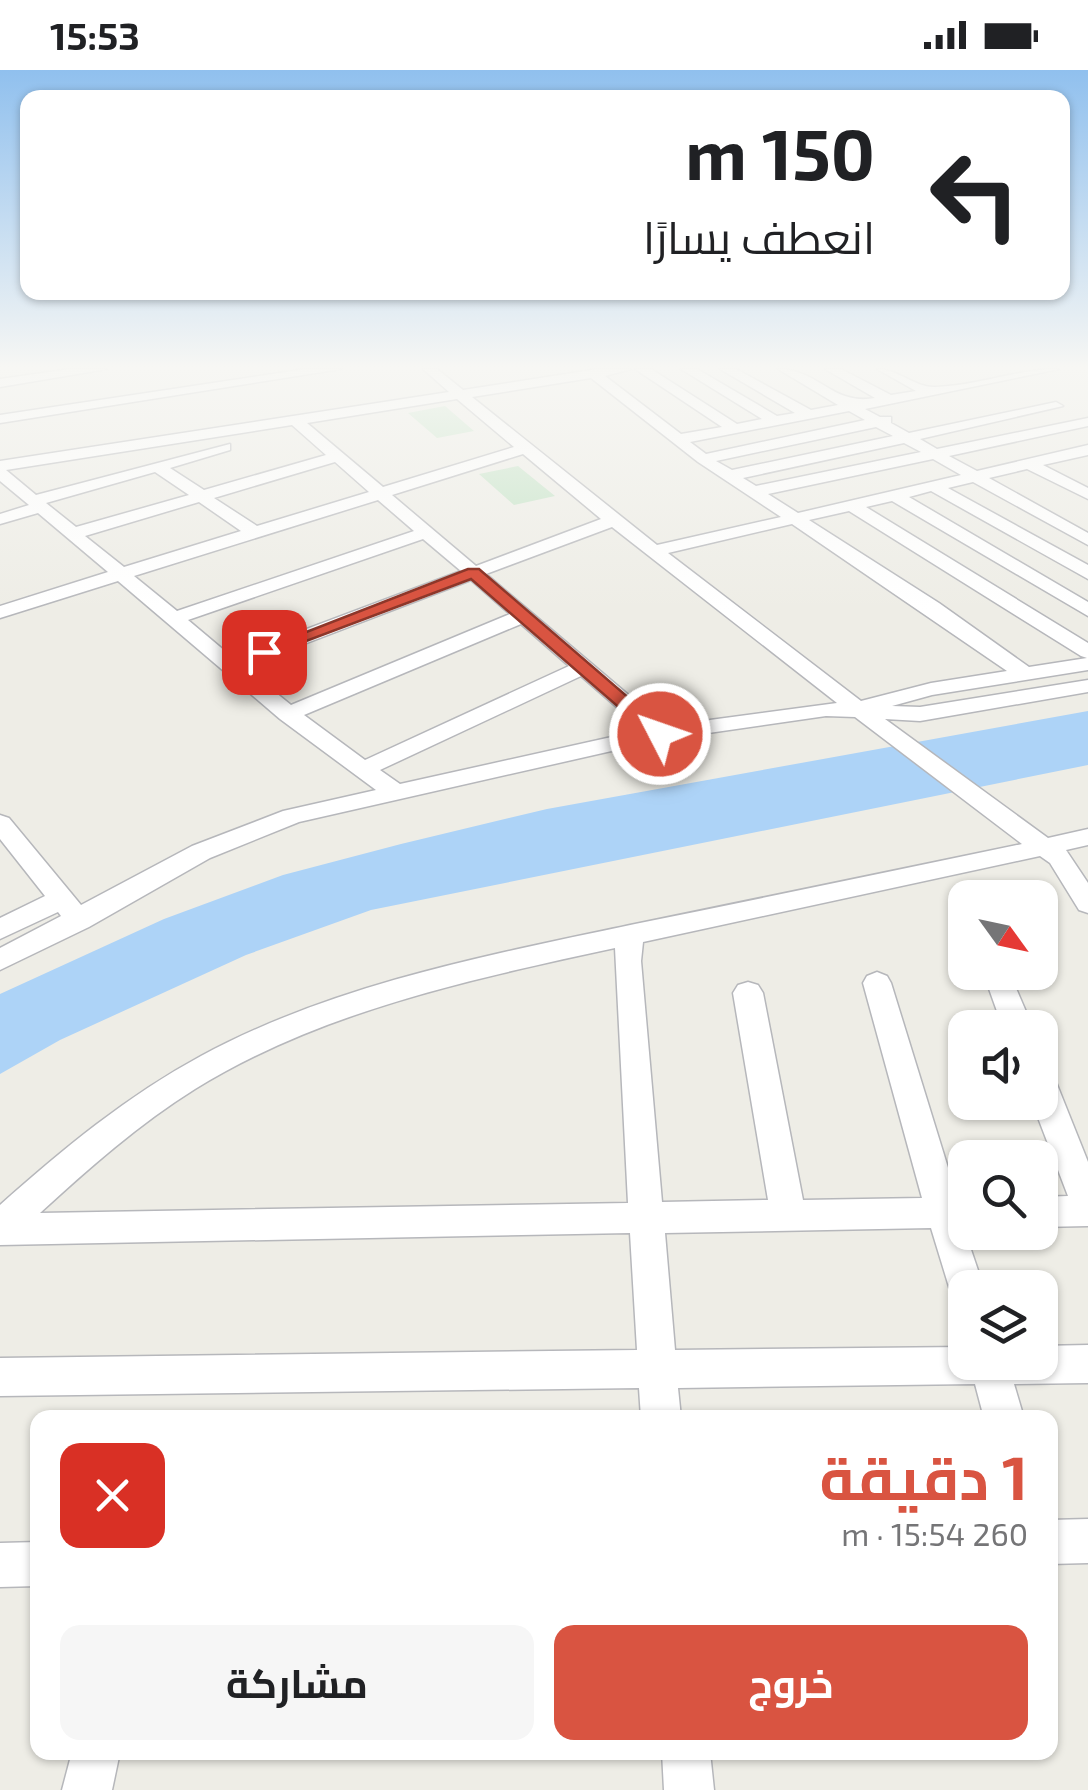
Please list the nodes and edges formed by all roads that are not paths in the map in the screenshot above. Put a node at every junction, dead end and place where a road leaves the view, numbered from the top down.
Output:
1 (99, 449) edge
2 (213, 449) edge
3 (327, 449) edge
4 (522, 449) edge
5 (528, 449) edge
6 (692, 449) edge
7 (749, 449) edge
8 (849, 449) edge
9 (927, 449) edge
10 (952, 449) edge
11 (934, 453) junction
12 (1085, 453) edge
13 (336, 457) junction
14 (703, 459) junction
15 (1029, 464) junction
16 (157, 466) junction
17 (0, 469) edge
18 (728, 476) junction
19 (975, 476) junction
20 (932, 486) junction
21 (752, 492) junction
22 (377, 494) junction
23 (1088, 494) edge
24 (894, 495) junction
25 (202, 497) junction
26 (38, 504) junction
27 (851, 505) junction
28 (796, 517) junction
29 (0, 519) edge
30 (614, 520) junction
31 (254, 532) junction
32 (72, 534) junction
33 (424, 534) junction
34 (1088, 540) edge
35 (655, 551) junction
36 (1085, 570) edge
37 (474, 572) junction
38 (120, 574) junction
39 (1037, 580) junction
40 (990, 593) junction
41 (932, 607) junction
42 (1088, 610) edge
43 (0, 612) edge
44 (524, 615) junction
45 (173, 619) junction
46 (1088, 652) edge
47 (1088, 664) edge
48 (228, 665) junction
49 (583, 666) junction
50 (1026, 675) junction
51 (1088, 686) edge
52 (860, 708) junction
53 (288, 714) junction
54 (660, 734) junction
55 (366, 768) junction
56 (396, 794) junction
57 (2, 828) edge
58 (1088, 837) edge
59 (1044, 847) junction
60 (1082, 878) edge
61 (1088, 904) edge
62 (70, 910) junction
63 (0, 929) edge
64 (630, 935) junction
65 (0, 960) edge
66 (877, 983) dead end
67 (748, 993) dead end
68 (1054, 1120) edge
69 (948, 1194) edge
70 (1088, 1208) edge
71 (1058, 1210) edge
72 (948, 1212) edge
73 (788, 1214) junction
74 (646, 1216) junction
75 (0, 1228) edge
76 (948, 1364) edge
77 (1058, 1364) edge
78 (1088, 1364) edge
79 (658, 1372) junction
80 (0, 1377) edge
81 (993, 1380) edge
82 (660, 1410) edge
83 (1002, 1410) edge
84 (1088, 1541) edge
85 (1058, 1542) edge
86 (30, 1564) edge
87 (0, 1565) edge
88 (94, 1760) edge
89 (687, 1760) edge
90 (86, 1790) edge
91 (689, 1790) edge

1 - 17 street
2 - 16 street
3 - 13 street
4 - 22 street
5 - 30 street
6 - 14 street
7 - 14 street
8 - 18 street
9 - 11 street
10 - 11 street
11 - 19 street
11 - 21 street
12 - 15 street
13 - 22 street
13 - 25 street
14 - 18 street
15 - 19 street
15 - 23 street
16 - 25 street
16 - 26 street
17 - 26 street
18 - 21 street
19 - 20 street
19 - 34 street
20 - 24 street
20 - 36 street
21 - 28 street
22 - 31 street
22 - 33 street
24 - 27 street
24 - 39 street
25 - 31 street
25 - 32 street
26 - 29 street
26 - 32 street
27 - 28 street
27 - 40 street
28 - 35 street
28 - 41 street
30 - 35 street
30 - 37 street
31 - 38 street
32 - 38 street
33 - 37 street
33 - 45 street
35 - 52 street
36 - 39 street
37 - 44 street
37 - 48 street
38 - 43 street
38 - 45 street
39 - 40 street
39 - 42 street
40 - 41 street
40 - 46 street
41 - 50 street
44 - 49 street
44 - 53 street
45 - 48 street
47 - 50 street
48 - 53 street
49 - 54 street
49 - 55 street
50 - 52 street
51 - 52 street
52 - 54 street
52 - 59 street
53 - 55 street
54 - 56 street
55 - 56 street
56 - 62 street
57 - 62 street
58 - 59 street
59 - 60 street
59 - 64 street
60 - 61 street
62 - 63 street
62 - 65 street
64 - 74 street
64 - 75 street
66 - 69 street
67 - 73 street
68 - 70 street
70 - 71 street
72 - 73 street
73 - 74 street
74 - 75 street
74 - 79 street
76 - 79 street
77 - 78 street
79 - 80 street
79 - 82 street
81 - 83 street
84 - 85 street
86 - 87 street
88 - 90 street
89 - 91 street

